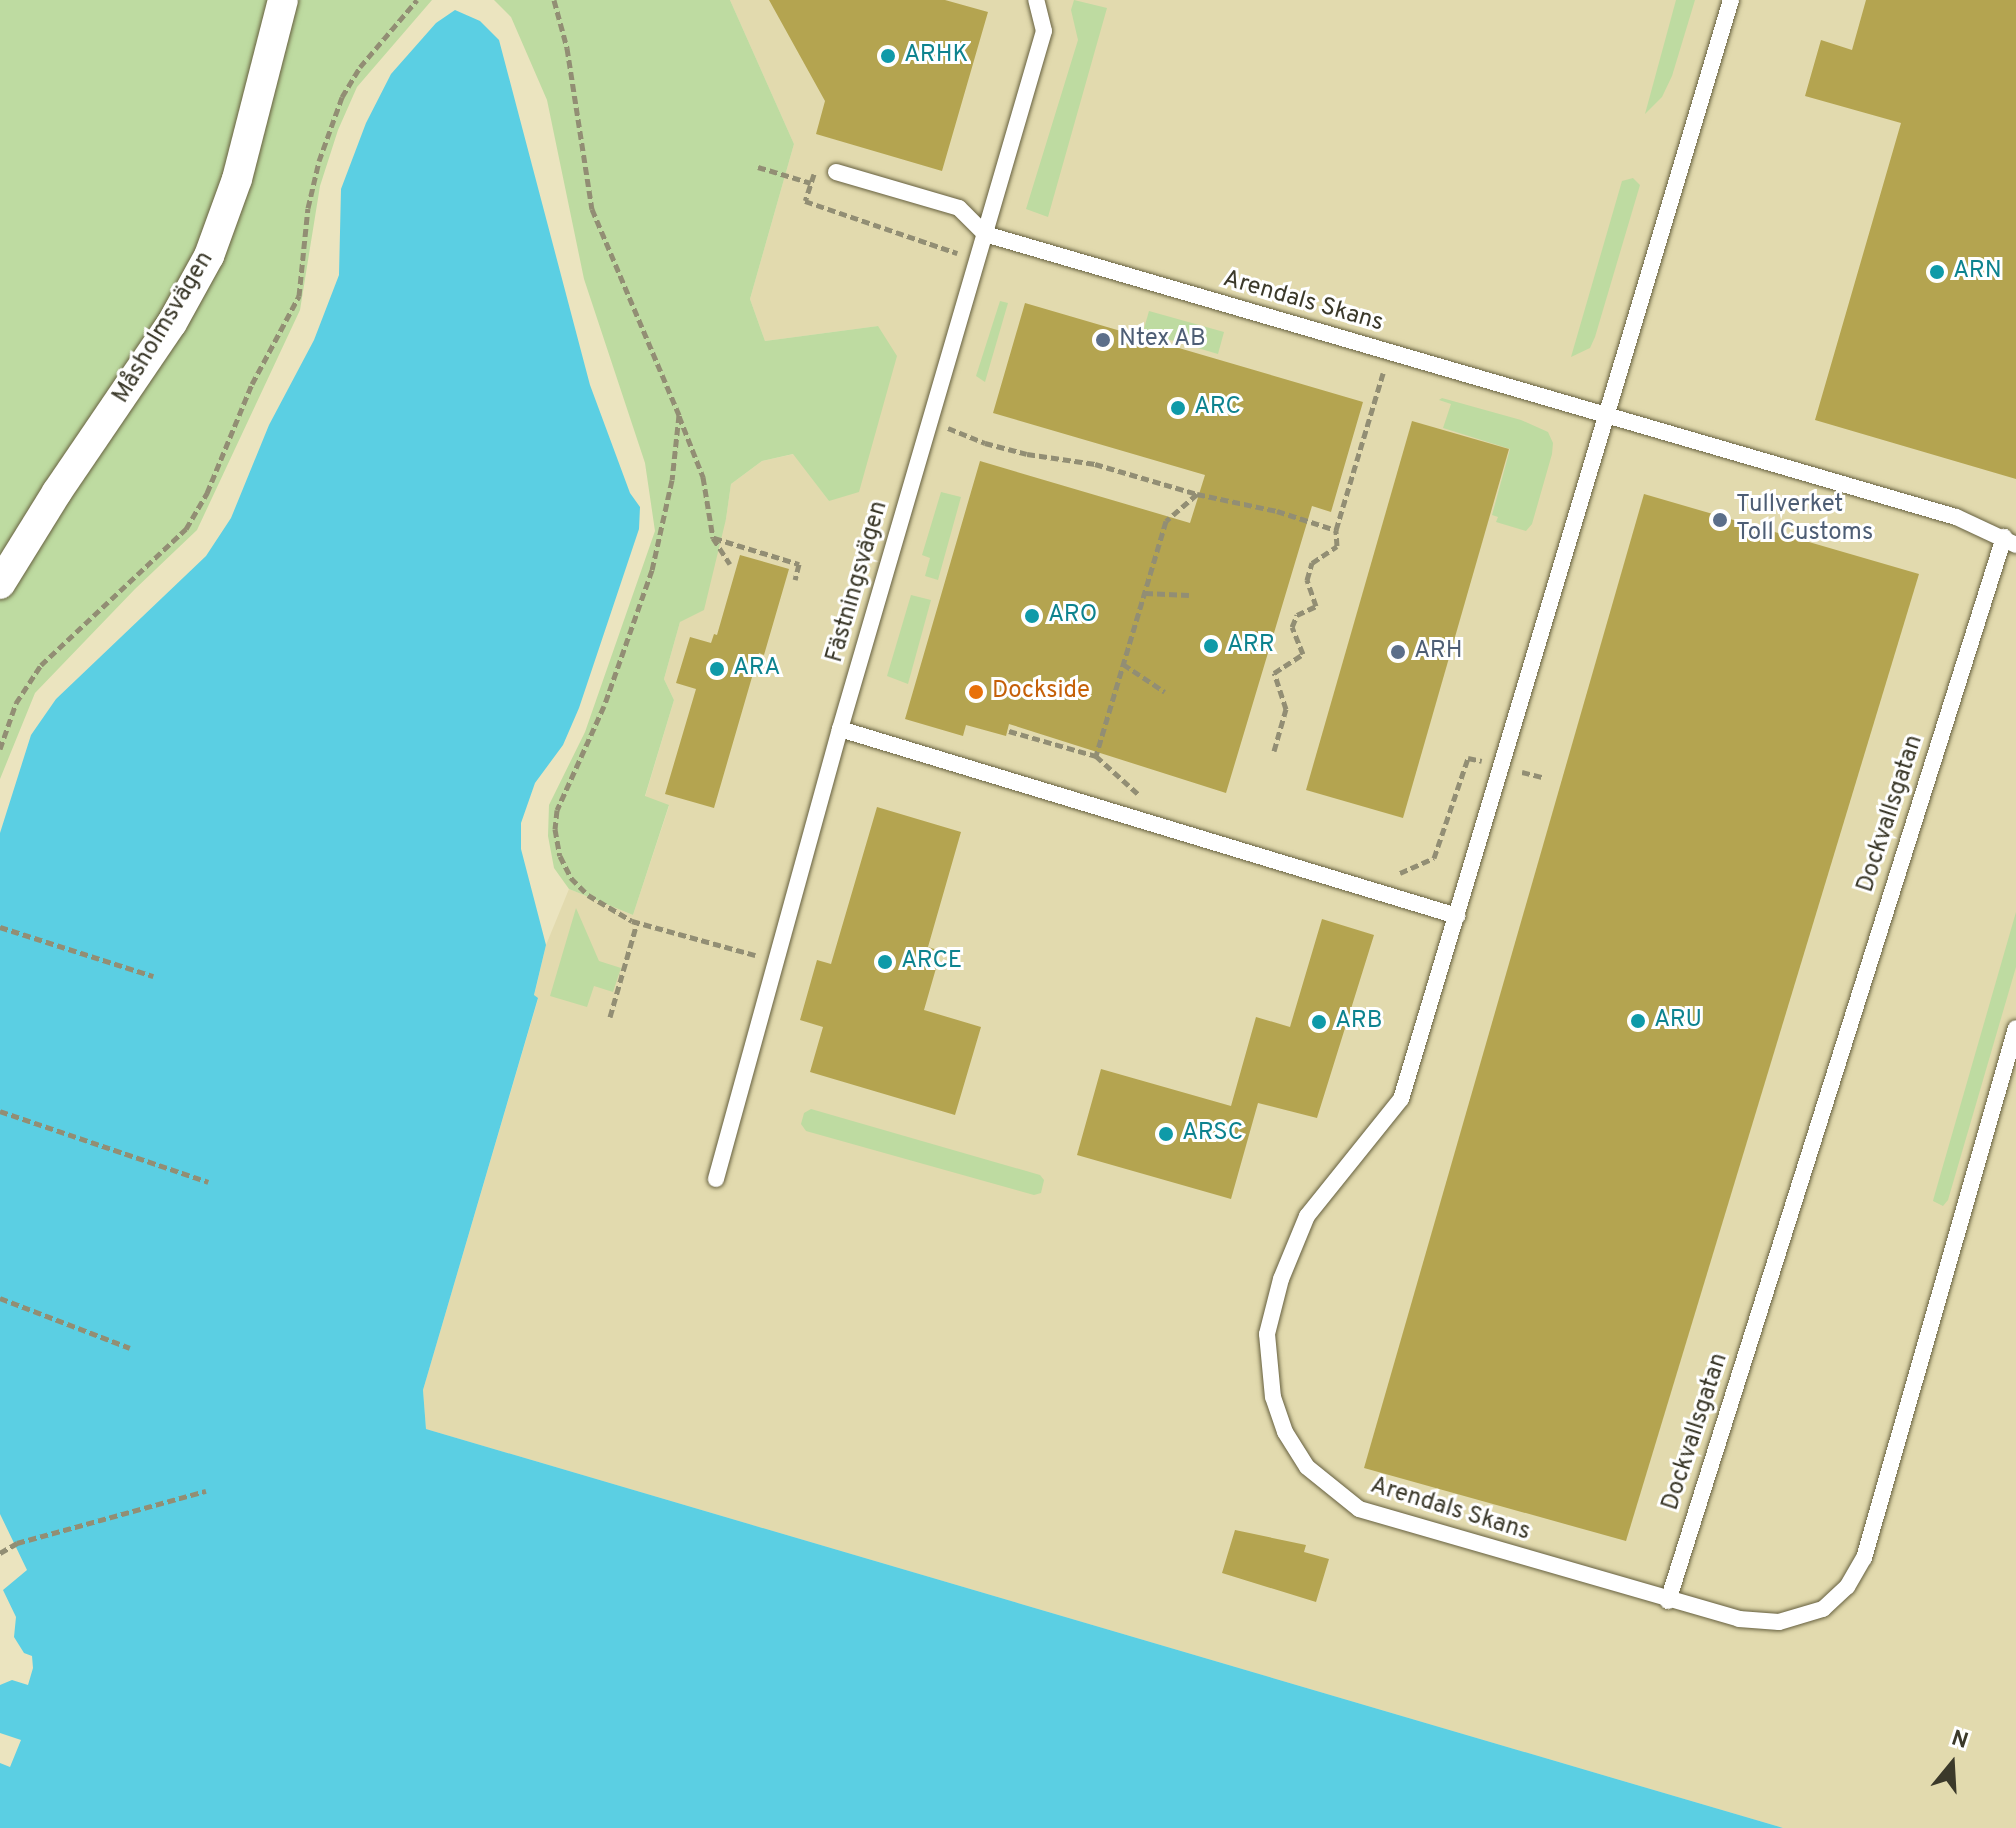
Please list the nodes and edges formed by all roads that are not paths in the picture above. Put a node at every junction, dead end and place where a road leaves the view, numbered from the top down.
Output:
1 (283, 0) edge
2 (1036, 0) edge
3 (1731, 0) edge
4 (836, 172) dead end
5 (985, 234) junction
6 (1607, 415) junction
7 (2010, 541) edge
8 (0, 584) edge
9 (840, 729) junction
10 (1457, 916) junction
11 (2016, 1028) edge
12 (716, 1179) dead end
13 (1668, 1601) junction

1 - 8 street, Måsholmsvägen
2 - 5 lane, Fästningsvägen
3 - 6 lane, Arendals Skans
4 - 5 lane
5 - 6 lane, Arendals Skans
5 - 9 lane, Fästningsvägen
6 - 7 lane, Dockvallsgatan
6 - 10 lane, Arendals Skans
7 - 13 lane, Dockvallsgatan
9 - 10 lane
9 - 12 lane, Fästningsvägen
10 - 13 lane, Arendals Skans
11 - 13 lane

